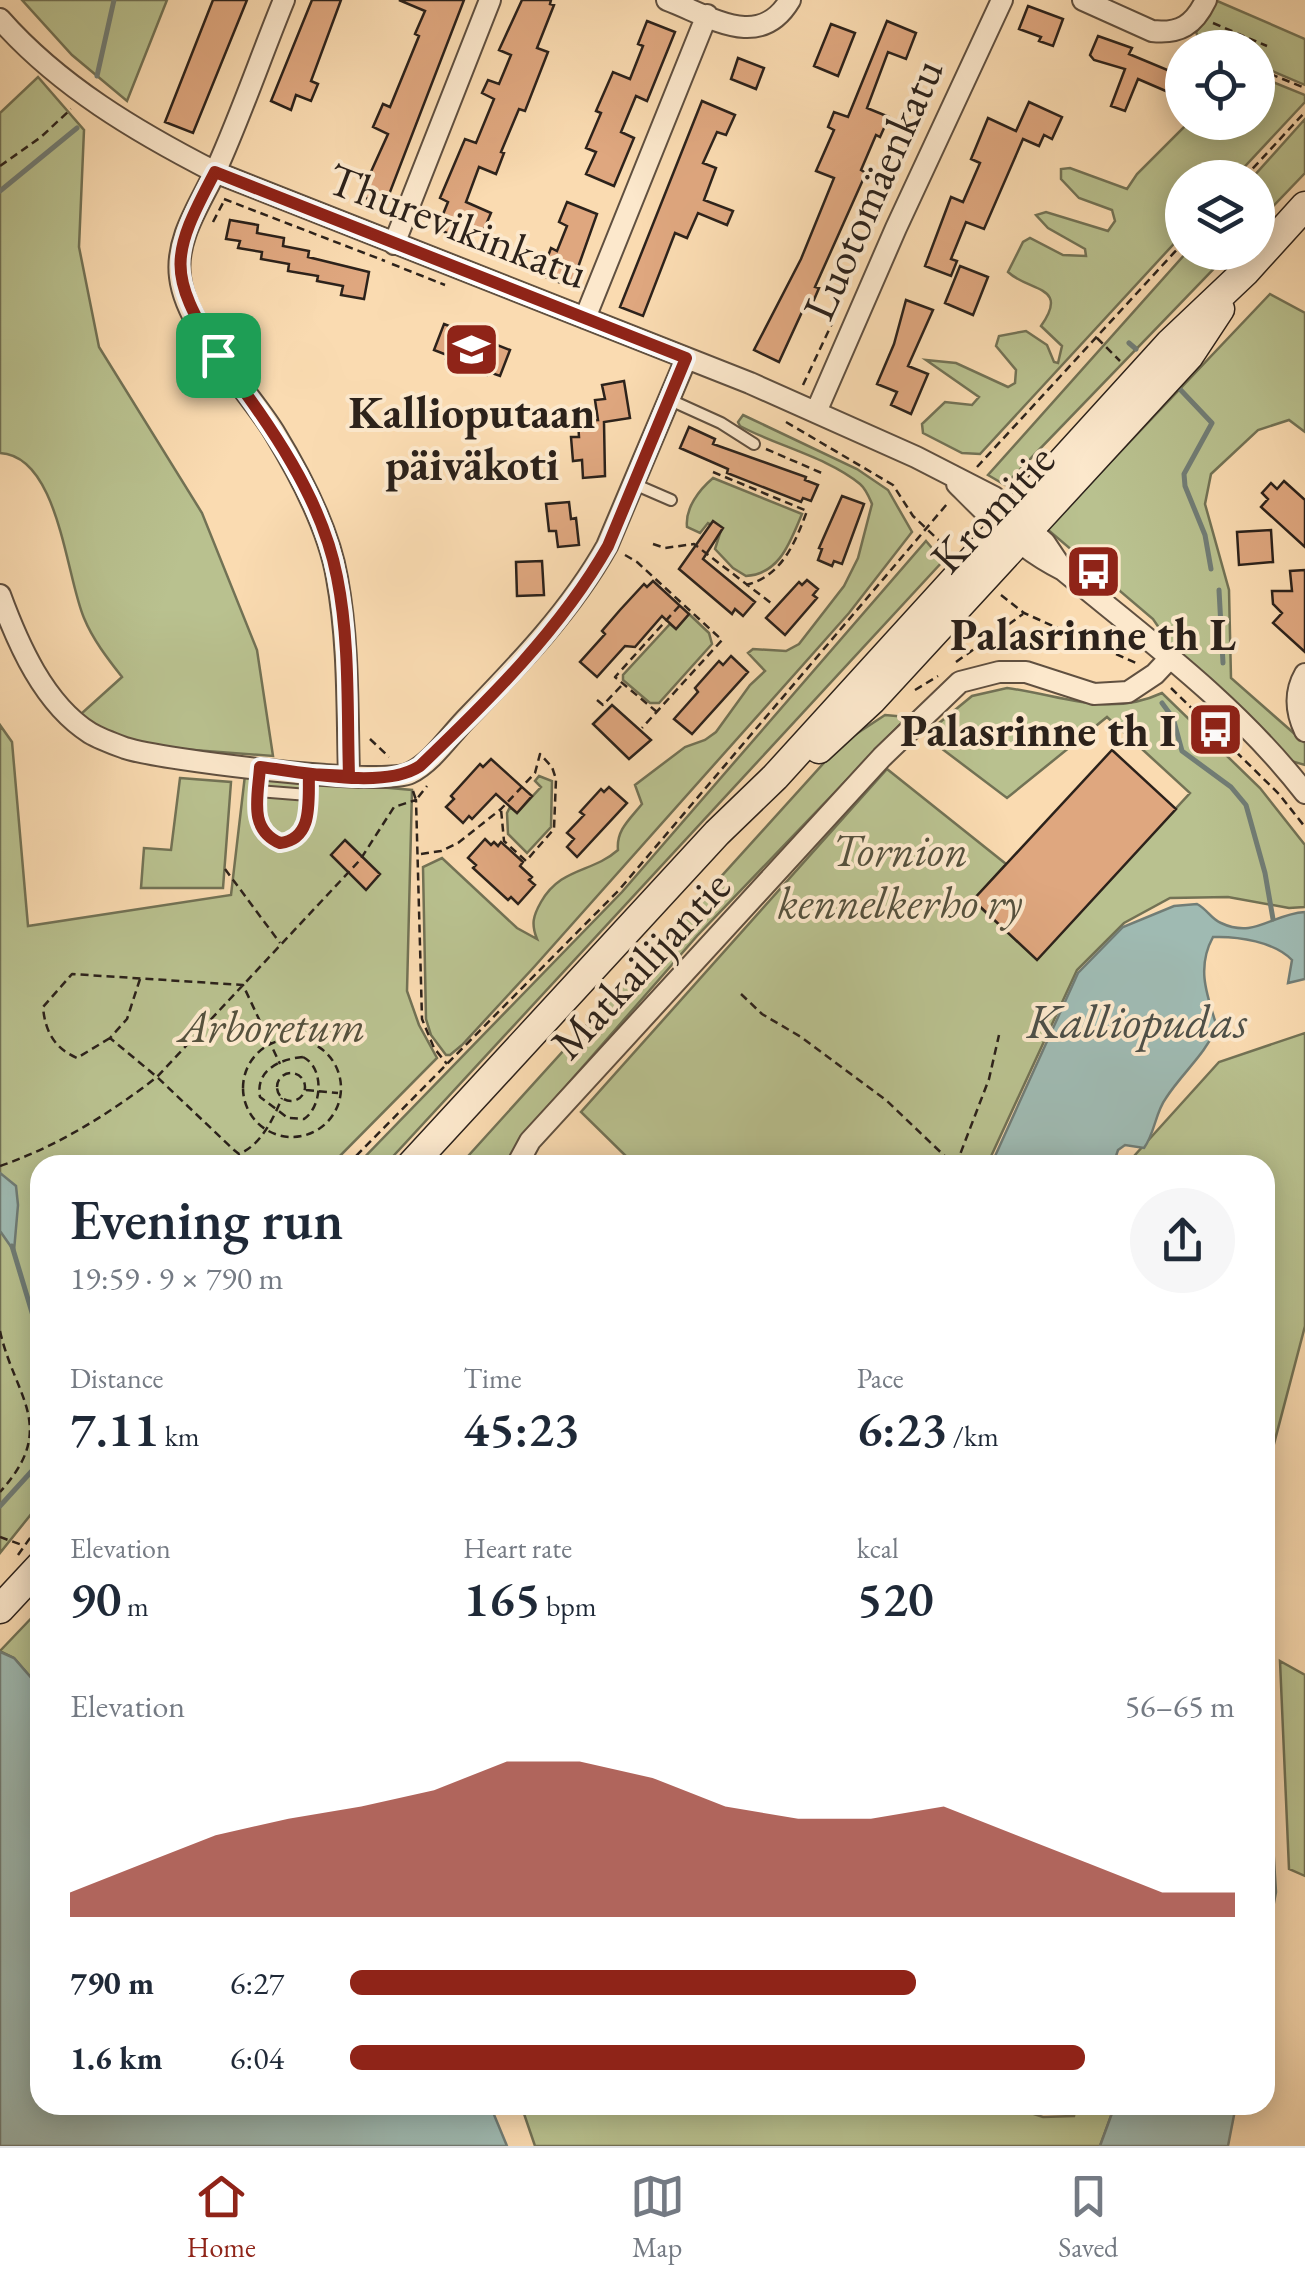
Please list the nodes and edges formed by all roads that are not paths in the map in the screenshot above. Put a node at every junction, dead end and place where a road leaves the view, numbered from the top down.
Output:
1 (284, 0) edge
2 (490, 0) edge
3 (667, 0) edge
4 (790, 0) edge
5 (1002, 0) edge
6 (1083, 0) edge
7 (1202, 9) edge
8 (707, 15) junction
9 (0, 19) edge
10 (215, 172) junction
11 (1305, 206) edge
12 (394, 244) junction
13 (585, 318) junction
14 (686, 358) junction
15 (668, 399) junction
16 (816, 412) junction
17 (754, 444) road end
18 (633, 484) junction
19 (671, 500) dead end
20 (1015, 528) junction
21 (0, 595) edge
22 (1170, 658) junction
23 (1305, 674) edge
24 (1305, 731) edge
25 (260, 767) junction
26 (349, 776) junction
27 (309, 784) junction
28 (258, 791) junction
29 (1305, 793) edge
30 (420, 1155) edge
31 (522, 1155) edge
32 (26, 1562) edge
33 (0, 1609) edge

1 - 10 street
2 - 12 street
3 - 8 street
4 - 8 street
5 - 16 street, Luotomäenkatu
6 - 7 street
8 - 13 street
9 - 10 street, Thurevikinkatu
10 - 12 street, Thurevikinkatu
10 - 26 street
11 - 20 main road, Kromitie
12 - 13 street, Thurevikinkatu
13 - 14 street, Thurevikinkatu
14 - 15 street
14 - 16 street, Thurevikinkatu
15 - 17 lane
15 - 18 street
16 - 20 street, Thurevikinkatu
18 - 19 lane
18 - 26 street
20 - 22 street, Thurevikinkatu
20 - 30 main road, Kromitie
21 - 25 street
22 - 29 street, Thurevikinkatu
22 - 31 street, Matkailijantie
23 - 24 street
25 - 27 street
25 - 28 lane
26 - 27 street
27 - 28 lane
27 - 28 lane
32 - 33 main road

